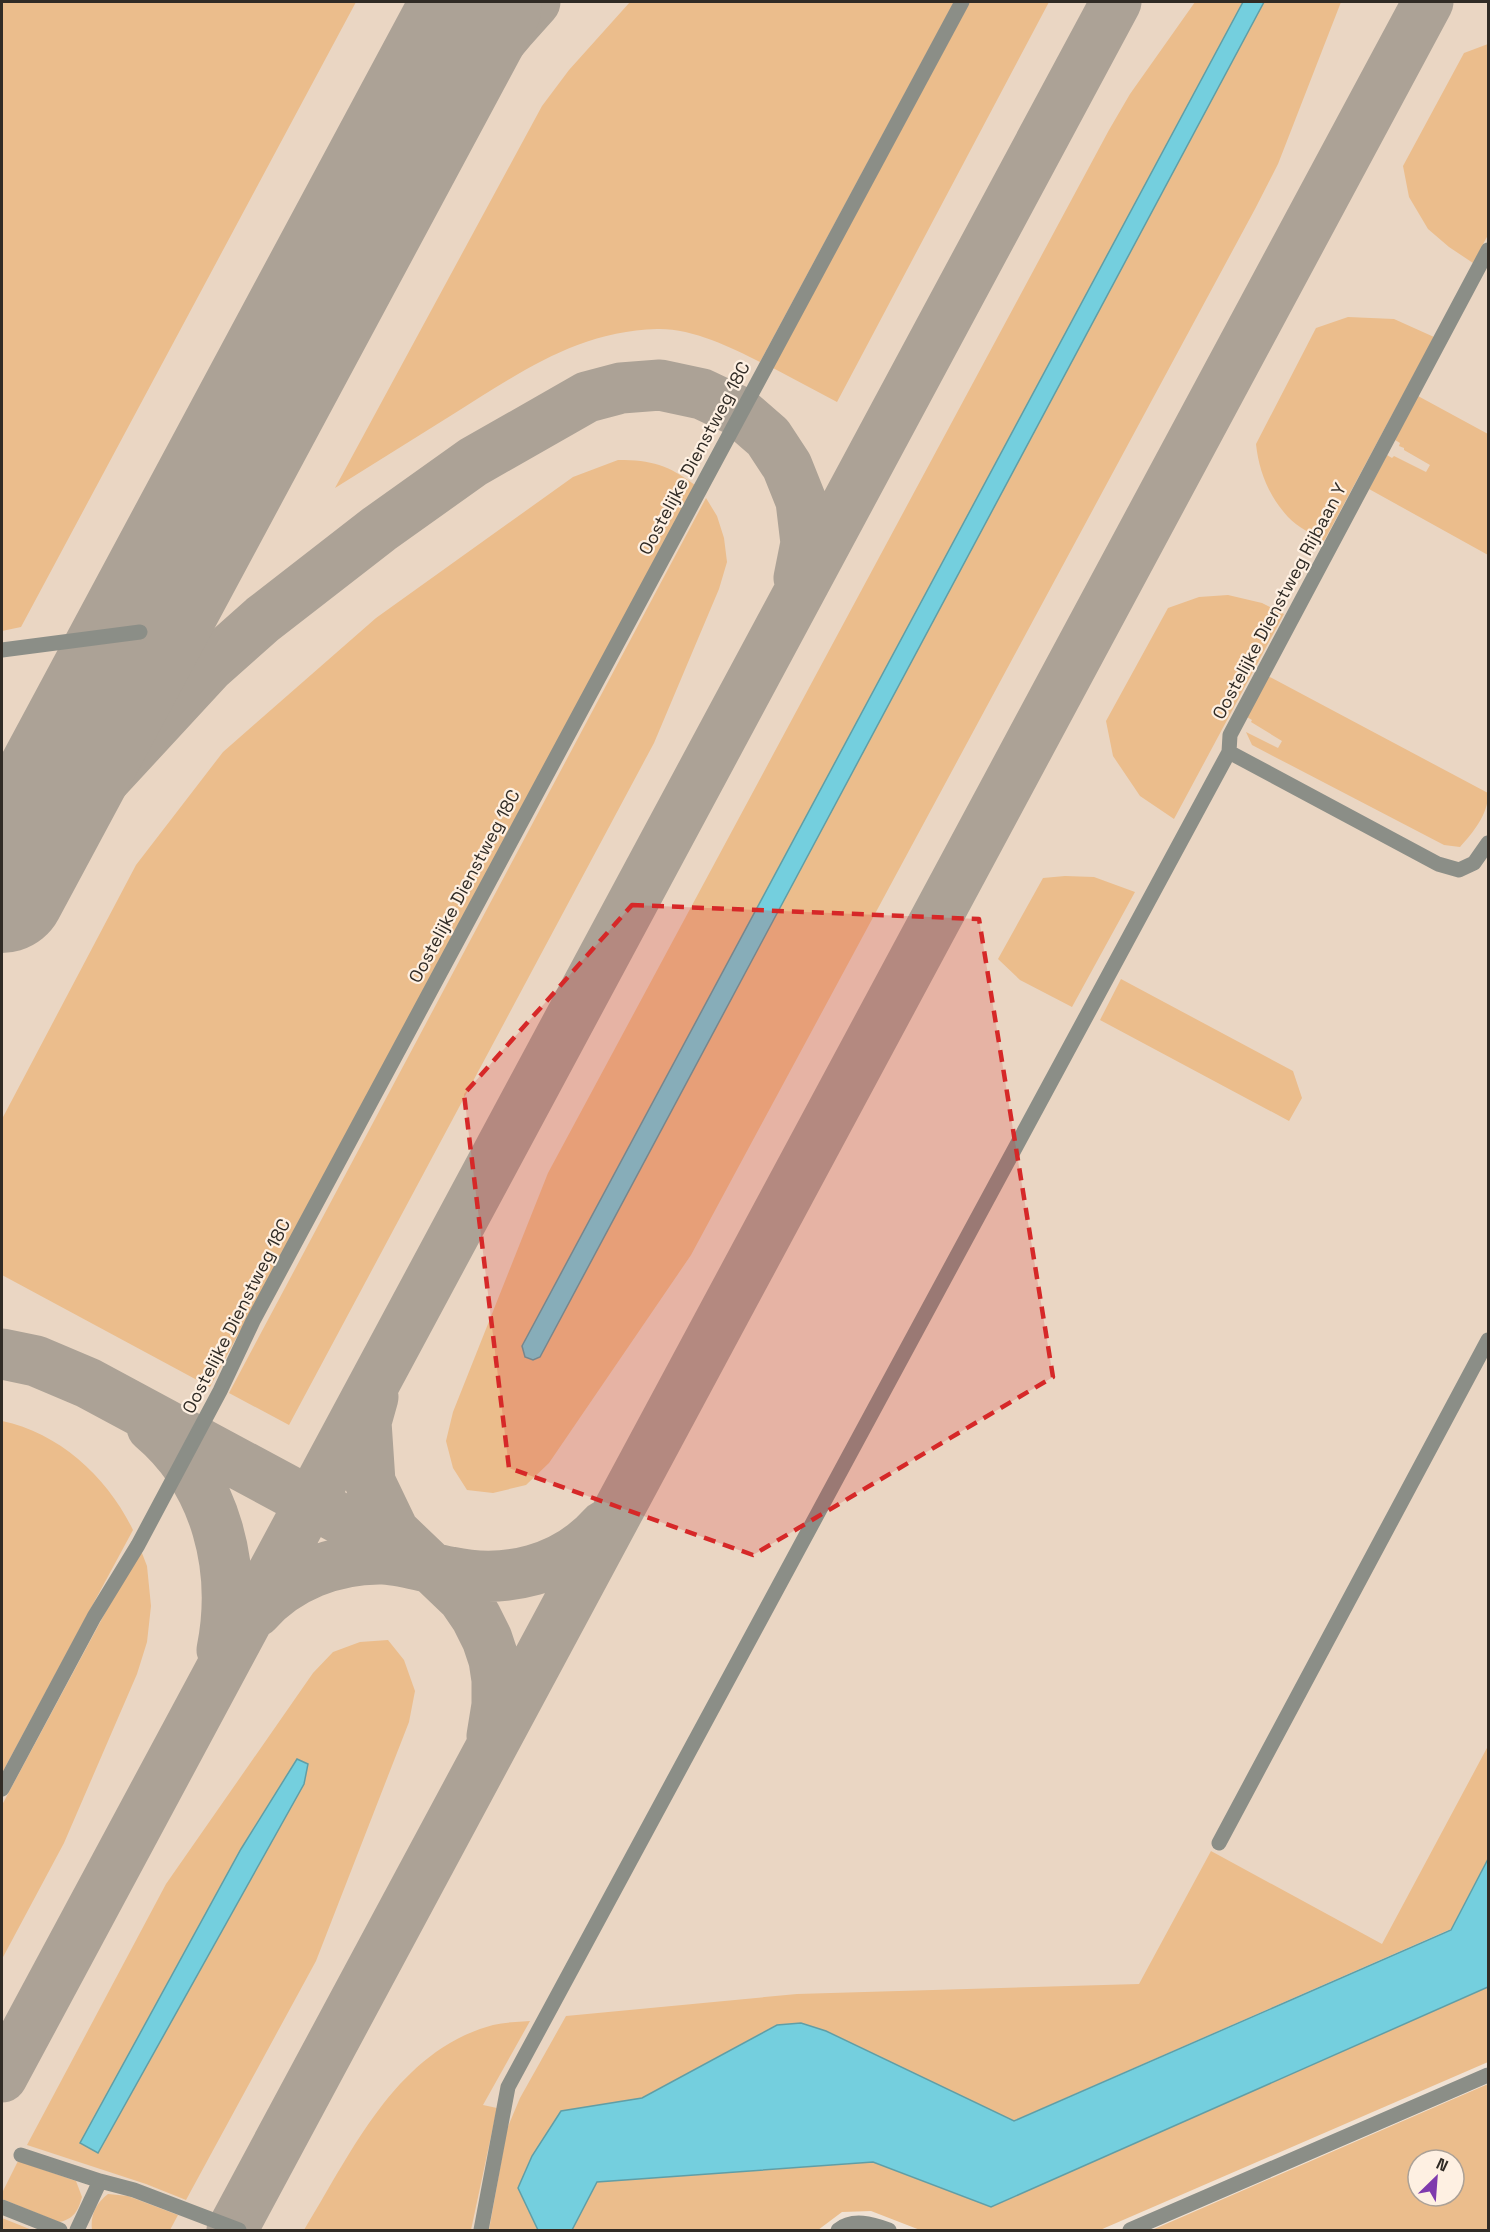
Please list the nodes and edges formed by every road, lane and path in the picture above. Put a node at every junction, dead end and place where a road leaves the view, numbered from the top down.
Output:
1 (962, 2) edge
2 (1488, 250) edge
3 (140, 632) dead end
4 (2, 650) edge
5 (1229, 752) junction
6 (1488, 843) edge
7 (1488, 1340) edge
8 (2, 1790) edge
9 (1219, 1843) dead end
10 (1488, 2075) edge
11 (21, 2155) dead end
12 (100, 2181) junction
13 (2, 2207) edge
14 (60, 2230) edge
15 (77, 2230) edge
16 (239, 2230) edge
17 (481, 2230) edge
18 (838, 2230) edge
19 (889, 2230) edge
20 (1130, 2230) edge

1 - 8 lane, Oostelijke Dienstweg 18C
2 - 5 lane, Oostelijke Dienstweg Rijbaan Y
3 - 4 lane
5 - 6 lane
5 - 17 lane, Oostelijke Dienstweg Rijbaan Y
7 - 9 lane
10 - 20 lane
11 - 12 lane
12 - 15 lane
12 - 16 lane
13 - 14 lane
18 - 19 lane

